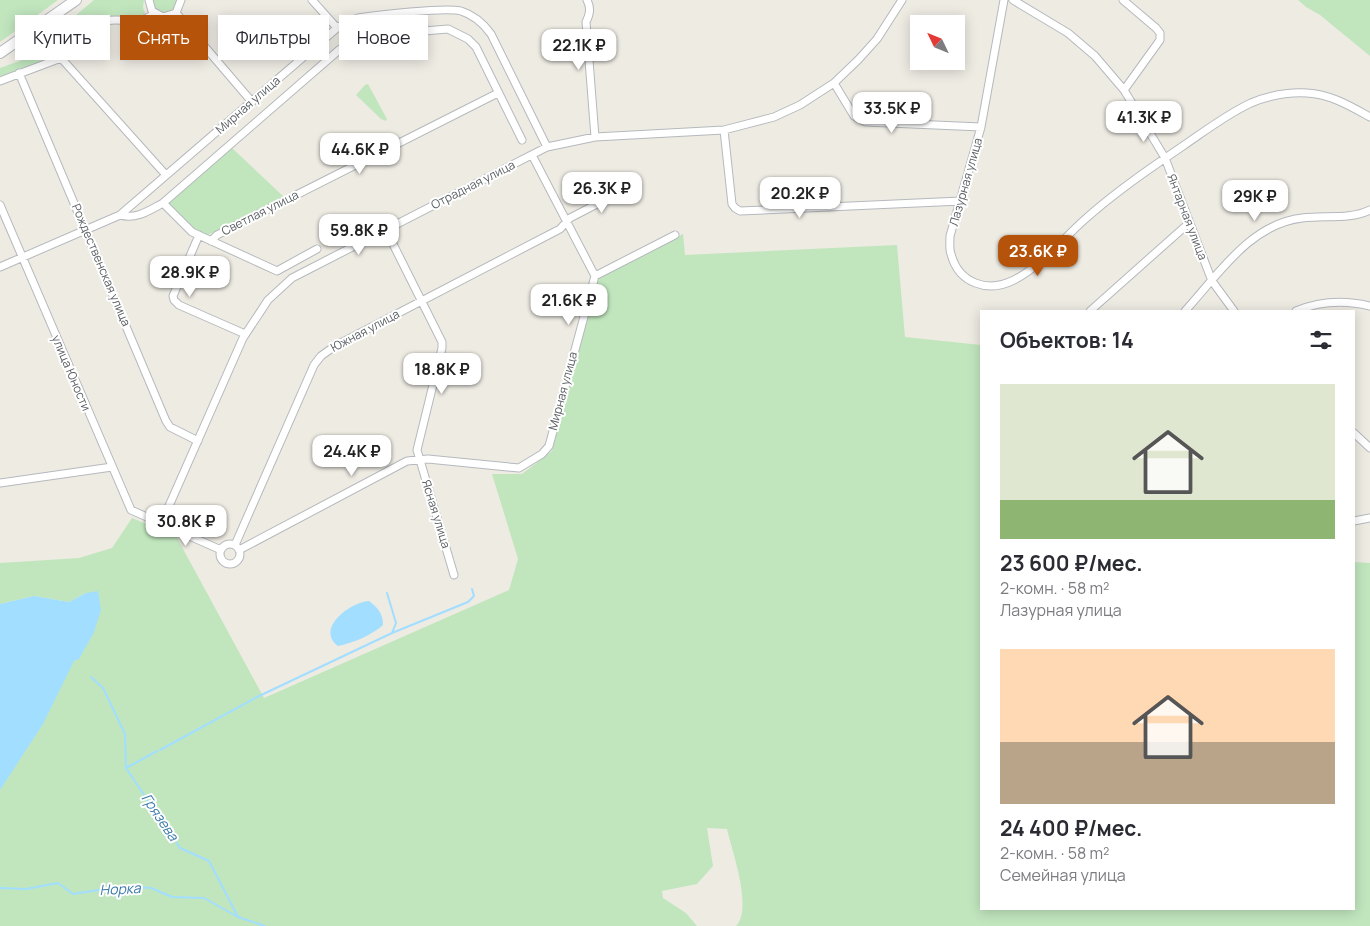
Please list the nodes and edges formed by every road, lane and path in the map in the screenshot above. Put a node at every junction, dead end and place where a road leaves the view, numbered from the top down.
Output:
1 (76, 0) edge
2 (149, 0) edge
3 (181, 0) edge
4 (312, 0) edge
5 (587, 0) edge
6 (902, 0) edge
7 (1004, 0) edge
8 (1013, 0) edge
9 (1123, 0) edge
10 (154, 13) junction
11 (176, 13) junction
12 (110, 22) edge
13 (337, 28) junction
14 (0, 53) edge
15 (56, 60) edge
16 (63, 60) edge
17 (19, 74) junction
18 (0, 81) edge
19 (834, 83) junction
20 (1124, 90) junction
21 (498, 93) junction
22 (252, 102) junction
23 (1370, 117) edge
24 (981, 127) junction
25 (724, 130) junction
26 (595, 137) junction
27 (522, 140) dead end
28 (546, 147) junction
29 (532, 154) junction
30 (1165, 158) junction
31 (166, 176) junction
32 (624, 190) dead end
33 (961, 201) junction
34 (163, 203) junction
35 (0, 205) edge
36 (1370, 210) edge
37 (120, 215) junction
38 (567, 223) junction
39 (1190, 223) junction
40 (86, 230) junction
41 (386, 230) junction
42 (675, 235) dead end
43 (199, 236) junction
44 (210, 241) junction
45 (317, 249) dead end
46 (22, 258) junction
47 (0, 267) edge
48 (595, 276) junction
49 (1212, 281) junction
50 (421, 302) junction
51 (1370, 306) edge
52 (1091, 310) edge
53 (1186, 310) edge
54 (1233, 310) edge
55 (1299, 310) edge
56 (245, 334) junction
57 (1355, 434) edge
58 (198, 441) junction
59 (1370, 448) edge
60 (418, 459) junction
61 (112, 468) junction
62 (0, 483) edge
63 (1370, 518) edge
64 (1355, 521) edge
65 (161, 524) junction
66 (237, 548) junction
67 (221, 550) junction
68 (454, 576) dead end

1 - 14 street
2 - 10 street
3 - 11 street
4 - 13 street
5 - 26 street
6 - 19 street, Отрадная улица
7 - 24 street, Лазурная улица
8 - 20 street, Янтарная улица
9 - 20 street
10 - 11 street
10 - 12 street
11 - 22 street
13 - 22 street, Мирная улица
13 - 28 street, Мирная улица
15 - 17 street
16 - 31 street
17 - 18 street
17 - 40 street, Рождественская улица
19 - 24 street
19 - 25 street, Отрадная улица
20 - 30 street, Янтарная улица
21 - 27 street, Мирная улица
21 - 34 street, Мирная улица
21 - 44 street, Светлая улица
22 - 31 street, Мирная улица
23 - 30 street, Лазурная улица
24 - 33 street, Лазурная улица
25 - 26 street, Отрадная улица
25 - 33 street
26 - 28 street, Отрадная улица
28 - 29 street, Отрадная улица
29 - 38 street
29 - 41 street, Отрадная улица
30 - 33 street, Лазурная улица
30 - 39 street, Янтарная улица
31 - 37 street, Мирная улица
32 - 38 street, Южная улица
34 - 37 street, Мирная улица
34 - 43 street
35 - 46 street, улица Юности
36 - 49 street
37 - 40 street, Мирная улица
38 - 48 street
38 - 50 street, Южная улица
39 - 49 street, Янтарная улица
39 - 52 street
40 - 46 street, Мирная улица
40 - 58 street, Рождественская улица
41 - 50 street, Ясная улица
41 - 56 street, Отрадная улица
42 - 48 street
43 - 44 street
43 - 56 street
44 - 45 street
46 - 47 street, Мирная улица
46 - 61 street, улица Юности
48 - 60 street, Мирная улица
49 - 53 street
49 - 54 street, Янтарная улица
50 - 60 street, Ясная улица
50 - 66 street, Южная улица
51 - 55 street
56 - 58 street, Отрадная улица
57 - 59 street
58 - 65 street, Отрадная улица
60 - 66 street
60 - 68 street, Ясная улица
61 - 62 street
61 - 65 street, улица Юности
63 - 64 street
65 - 67 street, улица Юности
66 - 67 street
66 - 67 street

